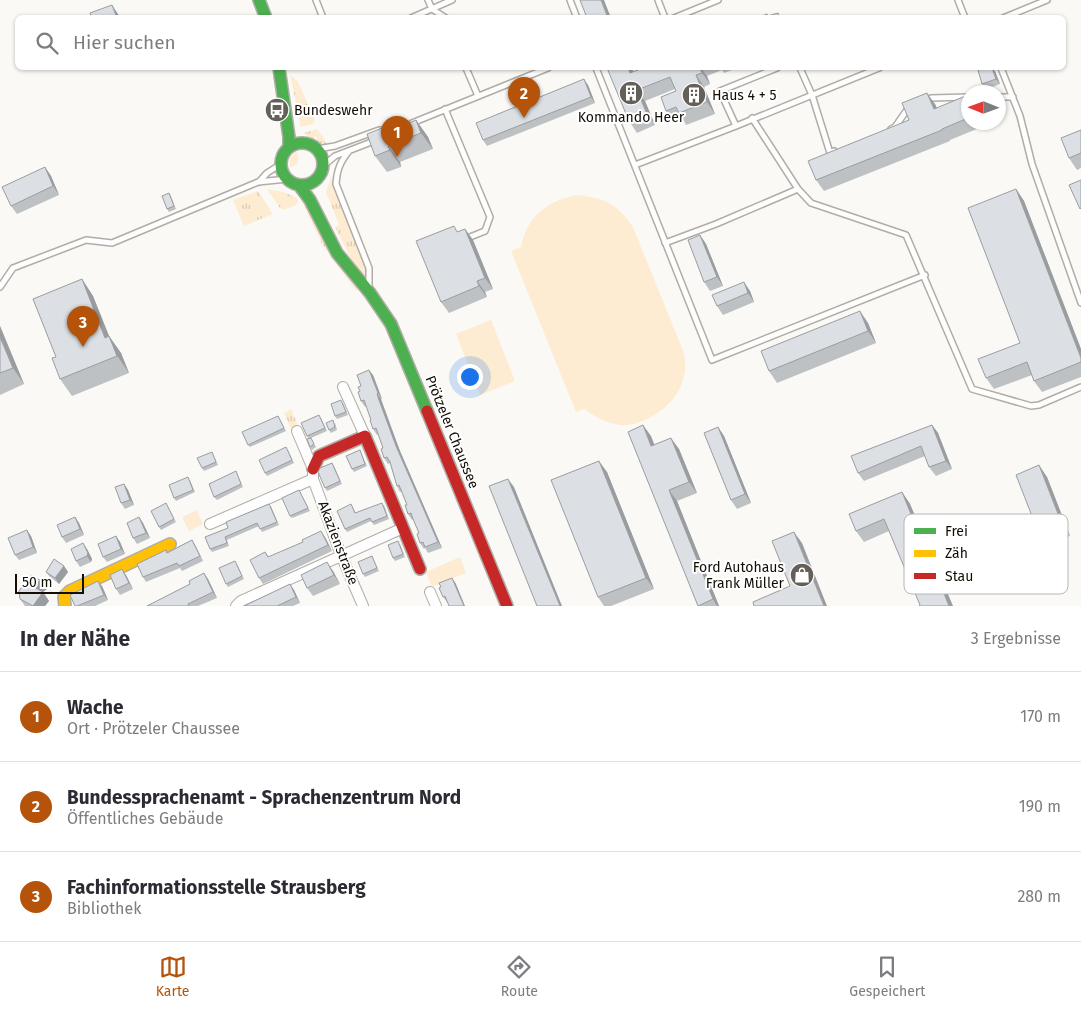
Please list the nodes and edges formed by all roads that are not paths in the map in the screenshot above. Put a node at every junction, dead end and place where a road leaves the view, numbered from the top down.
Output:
1 (259, 0) edge
2 (316, 0) edge
3 (428, 0) edge
4 (452, 0) edge
5 (570, 0) edge
6 (658, 0) edge
7 (718, 0) edge
8 (958, 0) edge
9 (1047, 0) edge
10 (432, 9) junction
11 (265, 15) edge
12 (322, 15) edge
13 (418, 15) edge
14 (441, 15) edge
15 (576, 15) edge
16 (664, 15) edge
17 (681, 15) edge
18 (964, 15) edge
19 (1010, 15) edge
20 (279, 70) edge
21 (285, 70) edge
22 (467, 70) edge
23 (543, 70) edge
24 (597, 70) edge
25 (772, 70) edge
26 (801, 70) edge
27 (874, 70) edge
28 (1002, 70) edge
29 (812, 95) junction
30 (478, 96) junction
31 (961, 97) edge
32 (1006, 97) edge
33 (1013, 97) junction
34 (923, 101) edge
35 (916, 104) edge
36 (445, 109) junction
37 (752, 118) junction
38 (736, 126) junction
39 (394, 131) junction
40 (886, 131) edge
41 (386, 135) edge
42 (378, 139) edge
43 (304, 143) junction
44 (289, 147) junction
45 (317, 148) junction
46 (840, 149) edge
47 (348, 151) junction
48 (281, 164) junction
49 (635, 165) junction
50 (323, 166) junction
51 (287, 179) junction
52 (317, 179) junction
53 (258, 182) junction
54 (300, 185) junction
55 (798, 189) junction
56 (470, 237) edge
57 (665, 243) junction
58 (925, 275) junction
59 (356, 276) junction
60 (0, 287) edge
61 (369, 293) junction
62 (1081, 302) edge
63 (344, 387) dead end
64 (1081, 387) edge
65 (297, 431) dead end
66 (365, 436) junction
67 (313, 474) junction
68 (210, 524) dead end
69 (402, 528) junction
70 (170, 544) dead end
71 (342, 555) junction
72 (420, 569) dead end
73 (430, 592) dead end
74 (65, 606) edge
75 (236, 606) edge
76 (363, 606) edge
77 (436, 606) edge
78 (506, 606) edge

1 - 11 main road
2 - 12 lane
3 - 10 lane
4 - 10 lane
5 - 15 lane
6 - 16 lane
7 - 17 lane
8 - 18 lane
9 - 19 lane
10 - 13 lane
10 - 14 lane
20 - 44 main road
21 - 43 main road
22 - 30 lane
23 - 30 lane
24 - 49 lane
25 - 38 lane
26 - 29 lane
27 - 29 lane
28 - 33 lane
29 - 37 lane
29 - 46 lane
30 - 36 lane
31 - 34 lane
32 - 33 lane
33 - 62 lane
35 - 40 lane
36 - 39 lane
36 - 56 lane
37 - 38 lane
37 - 55 lane
38 - 49 lane
39 - 41 lane
39 - 45 lane
42 - 47 lane
43 - 44 main road
43 - 45 main road
44 - 48 main road
45 - 50 main road
47 - 50 lane
47 - 61 lane
48 - 51 main road
48 - 53 lane
49 - 57 lane
50 - 52 main road
51 - 53 lane
51 - 54 main road
52 - 54 main road
52 - 59 main road, Prötzeler Chaussee
53 - 60 lane
54 - 59 main road, Prötzeler Chaussee
55 - 57 lane
55 - 58 lane
57 - 58 lane
58 - 64 lane
59 - 61 main road, Prötzeler Chaussee
61 - 78 main road, Prötzeler Chaussee
63 - 66 street
65 - 67 street, Akazienstraße
66 - 67 main road
66 - 69 main road
67 - 68 street
67 - 71 street, Akazienstraße
69 - 71 street
69 - 72 main road
70 - 74 main road
71 - 75 street
71 - 76 street, Akazienstraße
73 - 77 street

